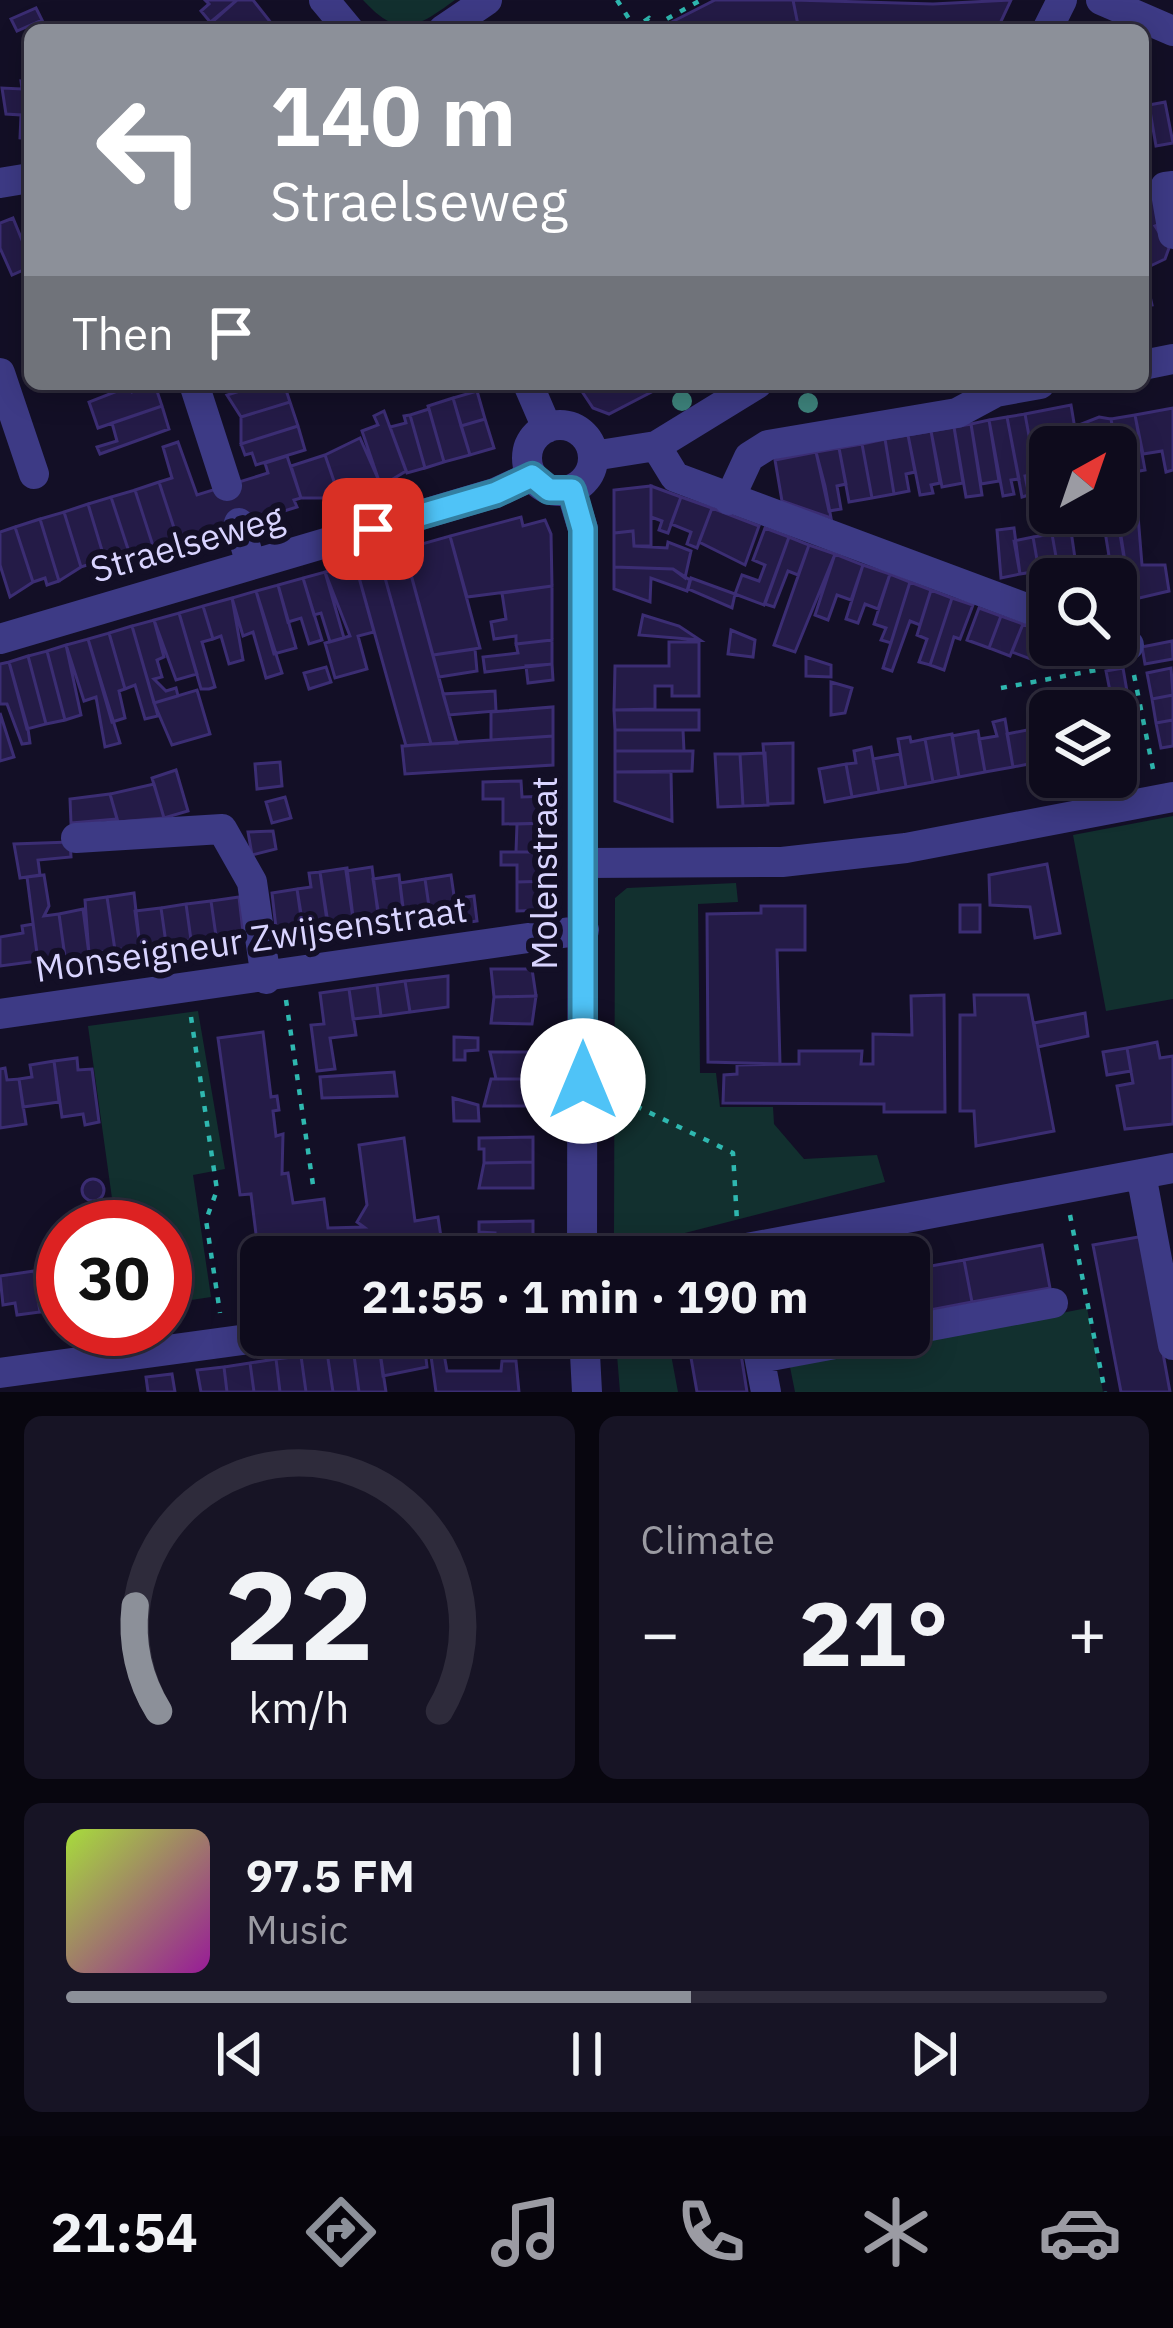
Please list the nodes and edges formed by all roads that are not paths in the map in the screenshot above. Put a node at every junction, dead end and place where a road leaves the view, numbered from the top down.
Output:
1 (324, 0) edge
2 (1101, 0) edge
3 (481, 4) edge
4 (344, 24) edge
5 (452, 24) edge
6 (1173, 31) edge
7 (1173, 186) edge
8 (1173, 234) edge
9 (0, 373) edge
10 (196, 390) edge
11 (531, 390) edge
12 (747, 390) edge
13 (979, 390) edge
14 (547, 428) junction
15 (656, 446) junction
16 (593, 456) junction
17 (34, 474) dead end
18 (532, 476) junction
19 (227, 486) dead end
20 (572, 490) junction
21 (729, 500) junction
22 (238, 523) dead end
23 (251, 565) junction
24 (1029, 609) edge
25 (1, 634) edge
26 (1166, 798) edge
27 (76, 838) dead end
28 (584, 863) junction
29 (584, 930) junction
30 (274, 978) junction
31 (0, 1014) edge
32 (1173, 1168) edge
33 (1141, 1174) junction
34 (582, 1236) edge
35 (824, 1236) edge
36 (1167, 1280) edge
37 (1053, 1303) dead end
38 (930, 1326) edge
39 (240, 1340) edge
40 (1173, 1345) edge
41 (585, 1356) edge
42 (759, 1356) edge
43 (0, 1373) edge
44 (587, 1392) edge
45 (766, 1392) edge

1 - 4 street
2 - 6 street
3 - 5 street
7 - 8 street
9 - 17 street
10 - 19 street
11 - 14 street
12 - 15 street
13 - 21 street
14 - 16 street
14 - 18 street
15 - 16 street
15 - 21 street
16 - 20 street
18 - 20 street
18 - 23 street, Straelseweg
20 - 28 street, Molenstraat
21 - 24 street
22 - 23 street
23 - 25 street, Straelseweg
26 - 28 street
27 - 30 street
28 - 29 street, Molenstraat
29 - 30 street, Monseigneur Zwijsenstraat
29 - 34 street, Molenstraat
30 - 31 street, Monseigneur Zwijsenstraat
32 - 33 street
33 - 35 street
33 - 36 street
36 - 40 street
37 - 38 street
39 - 43 street
41 - 44 street
42 - 45 street

